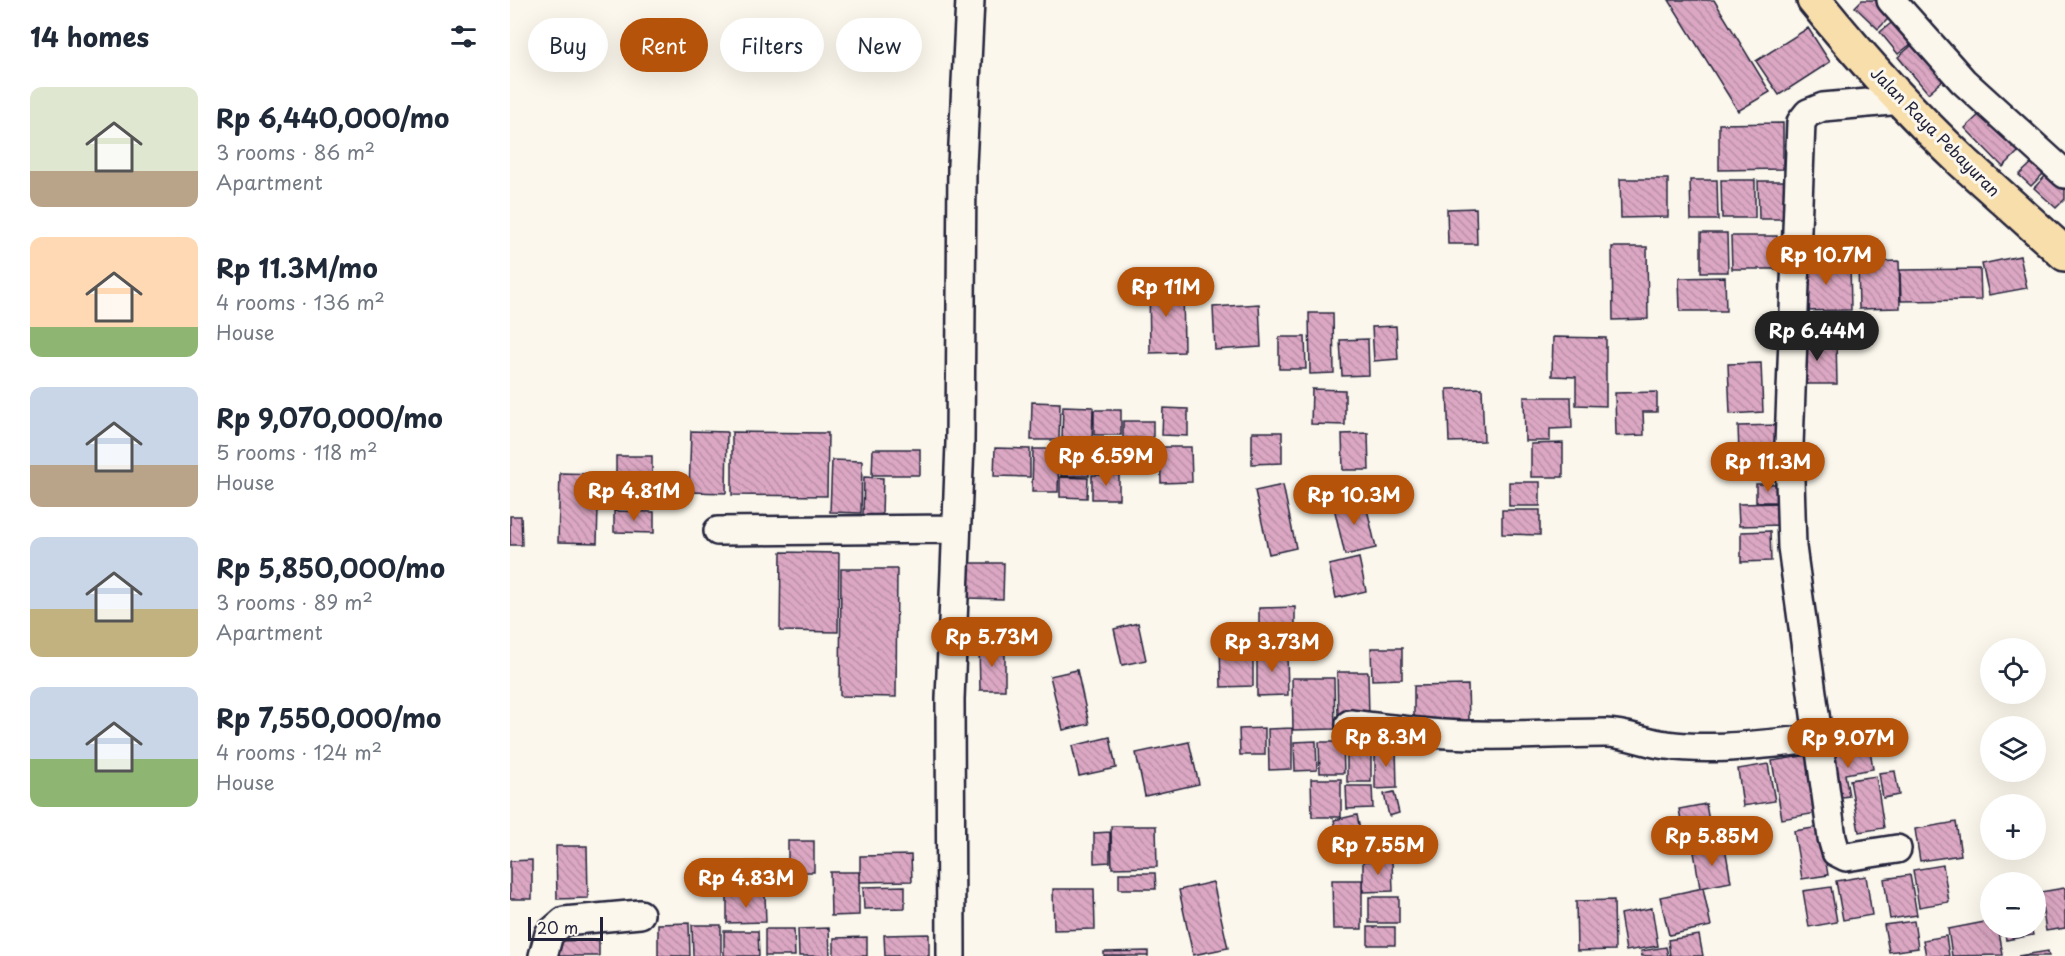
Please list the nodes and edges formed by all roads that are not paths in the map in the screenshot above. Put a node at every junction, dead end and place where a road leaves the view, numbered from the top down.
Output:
1 (970, 0) edge
2 (1814, 0) edge
3 (1891, 0) edge
4 (1902, 100) junction
5 (2065, 174) edge
6 (2065, 254) edge
7 (956, 529) junction
8 (717, 531) dead end
9 (1350, 724) dead end
10 (1817, 739) junction
11 (1897, 849) dead end
12 (640, 914) dead end
13 (543, 956) edge
14 (951, 956) edge

1 - 7 street
2 - 4 main road, Jalan Raya Pebayuran
3 - 5 street
4 - 6 main road, Jalan Raya Pebayuran
4 - 10 street
7 - 8 street
7 - 14 street
9 - 10 street
10 - 11 street
12 - 13 street

